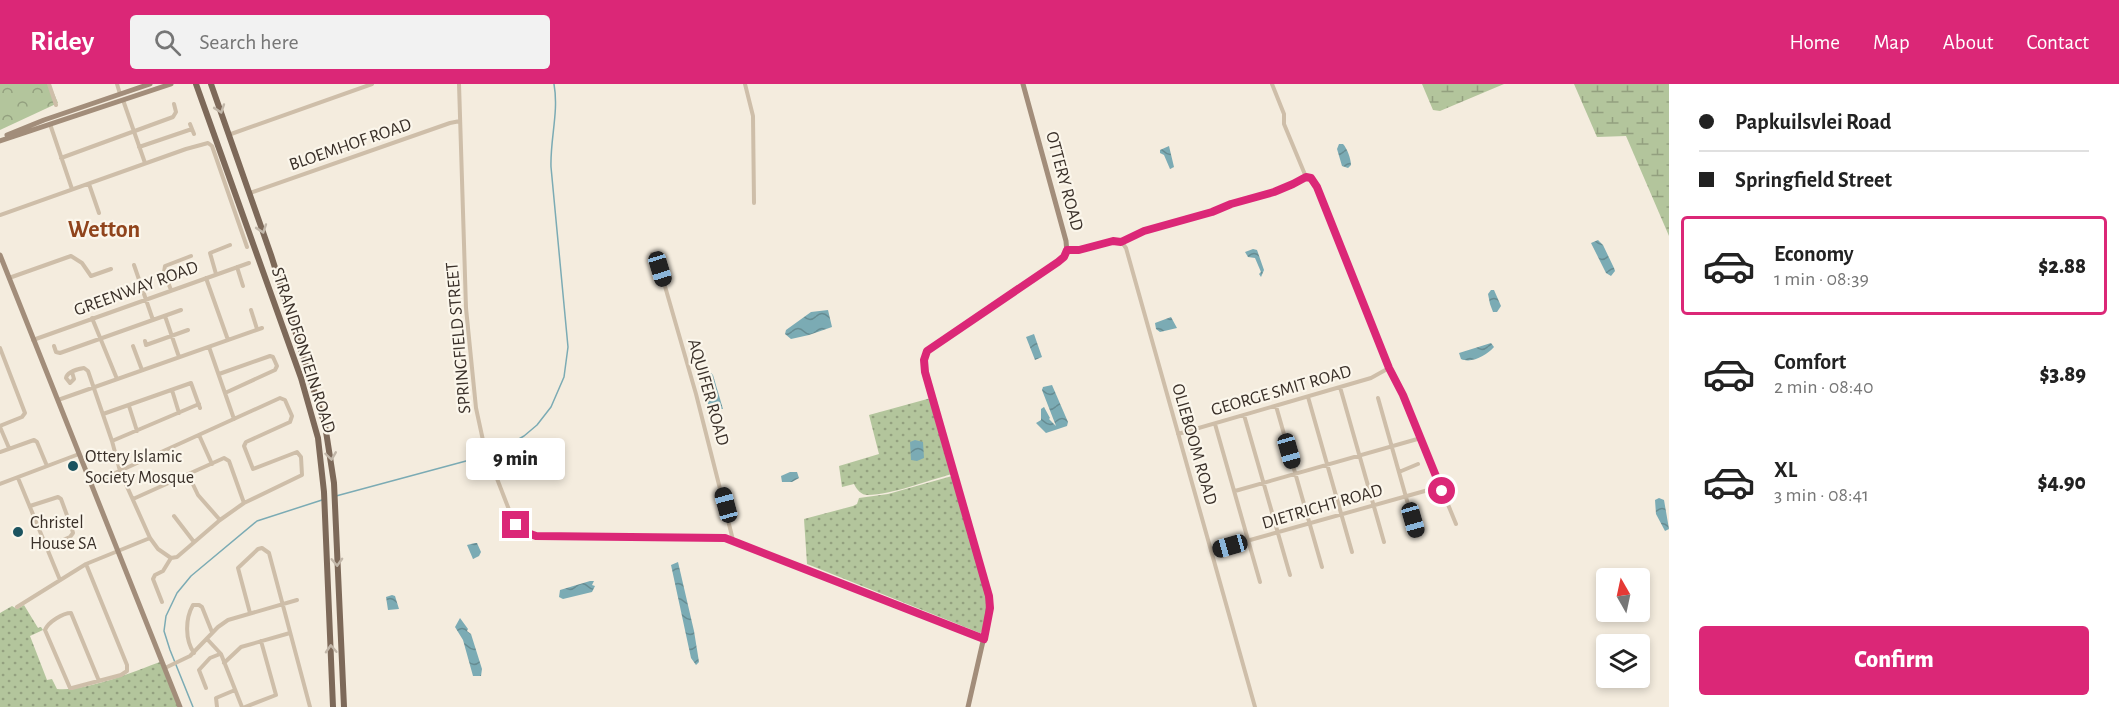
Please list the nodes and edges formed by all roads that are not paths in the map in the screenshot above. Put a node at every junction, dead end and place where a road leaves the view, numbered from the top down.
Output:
1 (48, 84) edge
2 (117, 84) edge
3 (150, 84) edge
4 (171, 84) edge
5 (196, 84) edge
6 (211, 84) edge
7 (372, 84) edge
8 (459, 84) edge
9 (745, 84) edge
10 (1023, 84) edge
11 (1272, 84) edge
12 (122, 96) junction
13 (174, 104) dead end
14 (56, 105) dead end
15 (460, 121) junction
16 (49, 124) junction
17 (192, 129) dead end
18 (134, 131) junction
19 (231, 134) dead end
20 (0, 140) edge
21 (139, 147) junction
22 (61, 158) junction
23 (145, 163) junction
24 (1308, 178) junction
25 (89, 184) junction
26 (72, 189) junction
27 (249, 194) junction
28 (754, 203) dead end
29 (99, 213) dead end
30 (0, 215) edge
31 (1121, 242) junction
32 (230, 245) dead end
33 (247, 247) dead end
34 (1067, 250) junction
35 (652, 254) dead end
36 (0, 255) edge
37 (191, 256) dead end
38 (249, 263) dead end
39 (134, 266) dead end
40 (237, 267) junction
41 (111, 269) dead end
42 (216, 274) junction
43 (9, 278) junction
44 (206, 278) junction
45 (243, 286) dead end
46 (171, 290) junction
47 (146, 299) junction
48 (181, 310) dead end
49 (251, 310) dead end
50 (165, 316) junction
51 (92, 318) junction
52 (153, 320) junction
53 (188, 330) dead end
54 (172, 336) junction
55 (100, 339) junction
56 (33, 340) junction
57 (228, 340) junction
58 (145, 341) dead end
59 (54, 346) dead end
60 (133, 346) dead end
61 (208, 347) junction
62 (0, 348) edge
63 (179, 357) junction
64 (1389, 368) junction
65 (142, 370) junction
66 (72, 372) dead end
67 (219, 374) junction
68 (117, 379) junction
69 (93, 387) junction
70 (1340, 387) junction
71 (172, 390) junction
72 (225, 393) junction
73 (1308, 397) junction
74 (1378, 398) dead end
75 (58, 400) junction
76 (129, 406) junction
77 (1276, 406) junction
78 (179, 413) junction
79 (103, 414) junction
80 (1244, 415) junction
81 (234, 419) junction
82 (1215, 424) junction
83 (0, 427) edge
84 (137, 430) junction
85 (1178, 434) junction
86 (199, 435) junction
87 (1421, 438) junction
88 (112, 441) junction
89 (1392, 446) junction
90 (9, 448) junction
91 (0, 452) edge
92 (79, 454) junction
93 (1359, 456) junction
94 (212, 464) junction
95 (1328, 464) junction
96 (1418, 464) dead end
97 (47, 466) junction
98 (120, 471) junction
99 (1399, 472) junction
100 (188, 474) junction
101 (1295, 474) junction
102 (18, 477) junction
103 (1263, 483) junction
104 (0, 484) edge
105 (91, 484) junction
106 (1439, 487) junction
107 (1235, 491) junction
108 (1406, 496) junction
109 (133, 499) junction
110 (244, 502) junction
111 (30, 506) junction
112 (1373, 506) junction
113 (1341, 514) junction
114 (174, 516) dead end
115 (220, 520) junction
116 (1310, 523) junction
117 (1456, 524) dead end
118 (1277, 533) junction
119 (1417, 536) dead end
120 (150, 538) junction
121 (733, 540) junction
122 (1249, 541) junction
123 (1384, 542) dead end
124 (194, 543) junction
125 (46, 547) junction
126 (119, 551) junction
127 (1211, 551) junction
128 (1352, 552) dead end
129 (171, 558) junction
130 (86, 564) junction
131 (1322, 567) dead end
132 (1290, 575) dead end
133 (60, 580) junction
134 (1260, 582) dead end
135 (297, 600) dead end
136 (162, 602) dead end
137 (283, 604) junction
138 (17, 607) dead end
139 (250, 613) junction
140 (212, 632) junction
141 (290, 633) junction
142 (207, 639) junction
143 (984, 639) junction
144 (261, 641) junction
145 (194, 653) junction
146 (220, 654) junction
147 (224, 663) junction
148 (167, 667) junction
149 (99, 681) junction
150 (206, 688) dead end
151 (235, 690) junction
152 (180, 707) edge
153 (217, 707) edge
154 (244, 707) edge
155 (310, 707) edge
156 (333, 707) edge
157 (344, 707) edge
158 (968, 707) edge
159 (1255, 707) edge

1 - 14 street
2 - 12 street
3 - 12 street
4 - 12 street
156 -> 5 main road, STRANDFONTEIN ROAD
6 -> 27 main road, STRANDFONTEIN ROAD
7 - 19 street
8 - 15 street, SPRINGFIELD STREET
9 - 28 street
10 - 34 street, OTTERY ROAD
11 - 24 street
12 - 16 street
12 - 18 street
12 - 20 street
13 - 18 street
15 - 27 street, BLOEMHOF ROAD
15 - 121 street, SPRINGFIELD STREET
16 - 20 street
16 - 22 street
17 - 21 street
18 - 21 street
18 - 22 street
21 - 23 street
22 - 26 street
23 - 25 street
23 - 33 street
24 - 31 street
24 - 64 street
25 - 26 street
25 - 29 street
26 - 30 street
27 -> 157 main road, STRANDFONTEIN ROAD
31 - 34 street
31 - 85 street, OLIEBOOM ROAD
32 - 42 street
34 - 143 street, OTTERY ROAD
35 - 121 street, AQUIFER ROAD
36 - 43 street
37 - 46 street
38 - 40 street, GREENWAY ROAD
39 - 47 street
40 - 42 street, GREENWAY ROAD
40 - 45 street
41 - 43 street
42 - 44 street, GREENWAY ROAD
43 - 56 street
44 - 46 street, GREENWAY ROAD
44 - 57 street
46 - 47 street, GREENWAY ROAD
47 - 51 street, GREENWAY ROAD
47 - 52 street
48 - 50 street
49 - 57 street
50 - 52 street
50 - 54 street
51 - 55 street
51 - 56 street, GREENWAY ROAD
52 - 55 street
53 - 54 street
54 - 58 street
54 - 63 street
55 - 59 street
55 - 68 street
56 - 75 street
57 - 61 street
60 - 65 street
61 - 63 street
61 - 67 street
62 - 83 street
63 - 65 street
64 - 70 street, GEORGE SMIT ROAD
64 - 87 street
65 - 68 street
66 - 69 street
67 - 72 street
67 - 72 street
68 - 69 street
69 - 75 street
69 - 79 street
70 - 73 street, GEORGE SMIT ROAD
70 - 93 street
71 - 76 street
71 - 78 street
71 - 78 street
72 - 81 street
73 - 77 street, GEORGE SMIT ROAD
73 - 95 street
74 - 89 street
75 - 92 street
76 - 79 street
76 - 84 street
77 - 80 street, GEORGE SMIT ROAD
77 - 101 street
78 - 84 street
79 - 88 street
80 - 82 street, GEORGE SMIT ROAD
80 - 103 street
81 - 86 street
81 - 110 street
82 - 85 street, GEORGE SMIT ROAD
82 - 107 street
83 - 90 street
84 - 88 street
85 - 127 street, OLIEBOOM ROAD
86 - 94 street
86 - 98 street
87 - 89 street
87 - 106 street
88 - 98 street
89 - 93 street
89 - 99 street
90 - 91 street
90 - 97 street
92 - 97 street
92 - 105 street
93 - 95 street
93 - 112 street
94 - 100 street
94 - 110 street
95 - 101 street
95 - 113 street
96 - 99 street
97 - 102 street
98 - 105 street
98 - 109 street
99 - 108 street
100 - 109 street
100 - 115 street
101 - 103 street
101 - 116 street
102 - 104 street
102 - 111 street
103 - 107 street
103 - 118 street
105 - 126 street
106 - 108 street, DIETRICHT ROAD
106 - 117 street
107 - 122 street
108 - 112 street, DIETRICHT ROAD
108 - 119 street
109 - 120 street
110 - 115 street
111 - 125 street
111 - 125 street
112 - 113 street, DIETRICHT ROAD
112 - 123 street
113 - 116 street, DIETRICHT ROAD
113 - 128 street
114 - 124 street
115 - 124 street
116 - 118 street, DIETRICHT ROAD
116 - 131 street
118 - 122 street, DIETRICHT ROAD
118 - 132 street
120 - 126 street
120 - 129 street
121 - 143 street, SPRINGFIELD STREET
122 - 127 street, DIETRICHT ROAD
122 - 134 street
124 - 129 street
125 - 133 street
126 - 130 street
126 - 148 street
127 - 159 street, OLIEBOOM ROAD
129 - 136 street
130 - 133 street
130 - 149 street
133 - 138 street
135 - 137 street
137 - 139 street
137 - 139 street
137 - 141 street
139 - 140 street
140 - 142 street
140 - 145 street
141 - 144 street
141 - 155 street
142 - 145 street
142 - 146 street
143 - 158 street, OTTERY ROAD
144 - 147 street
144 - 154 street
145 - 148 street
146 - 147 street
146 - 150 street
147 - 151 street
148 - 152 street
149 - 149 street
151 - 153 street
151 - 154 street

